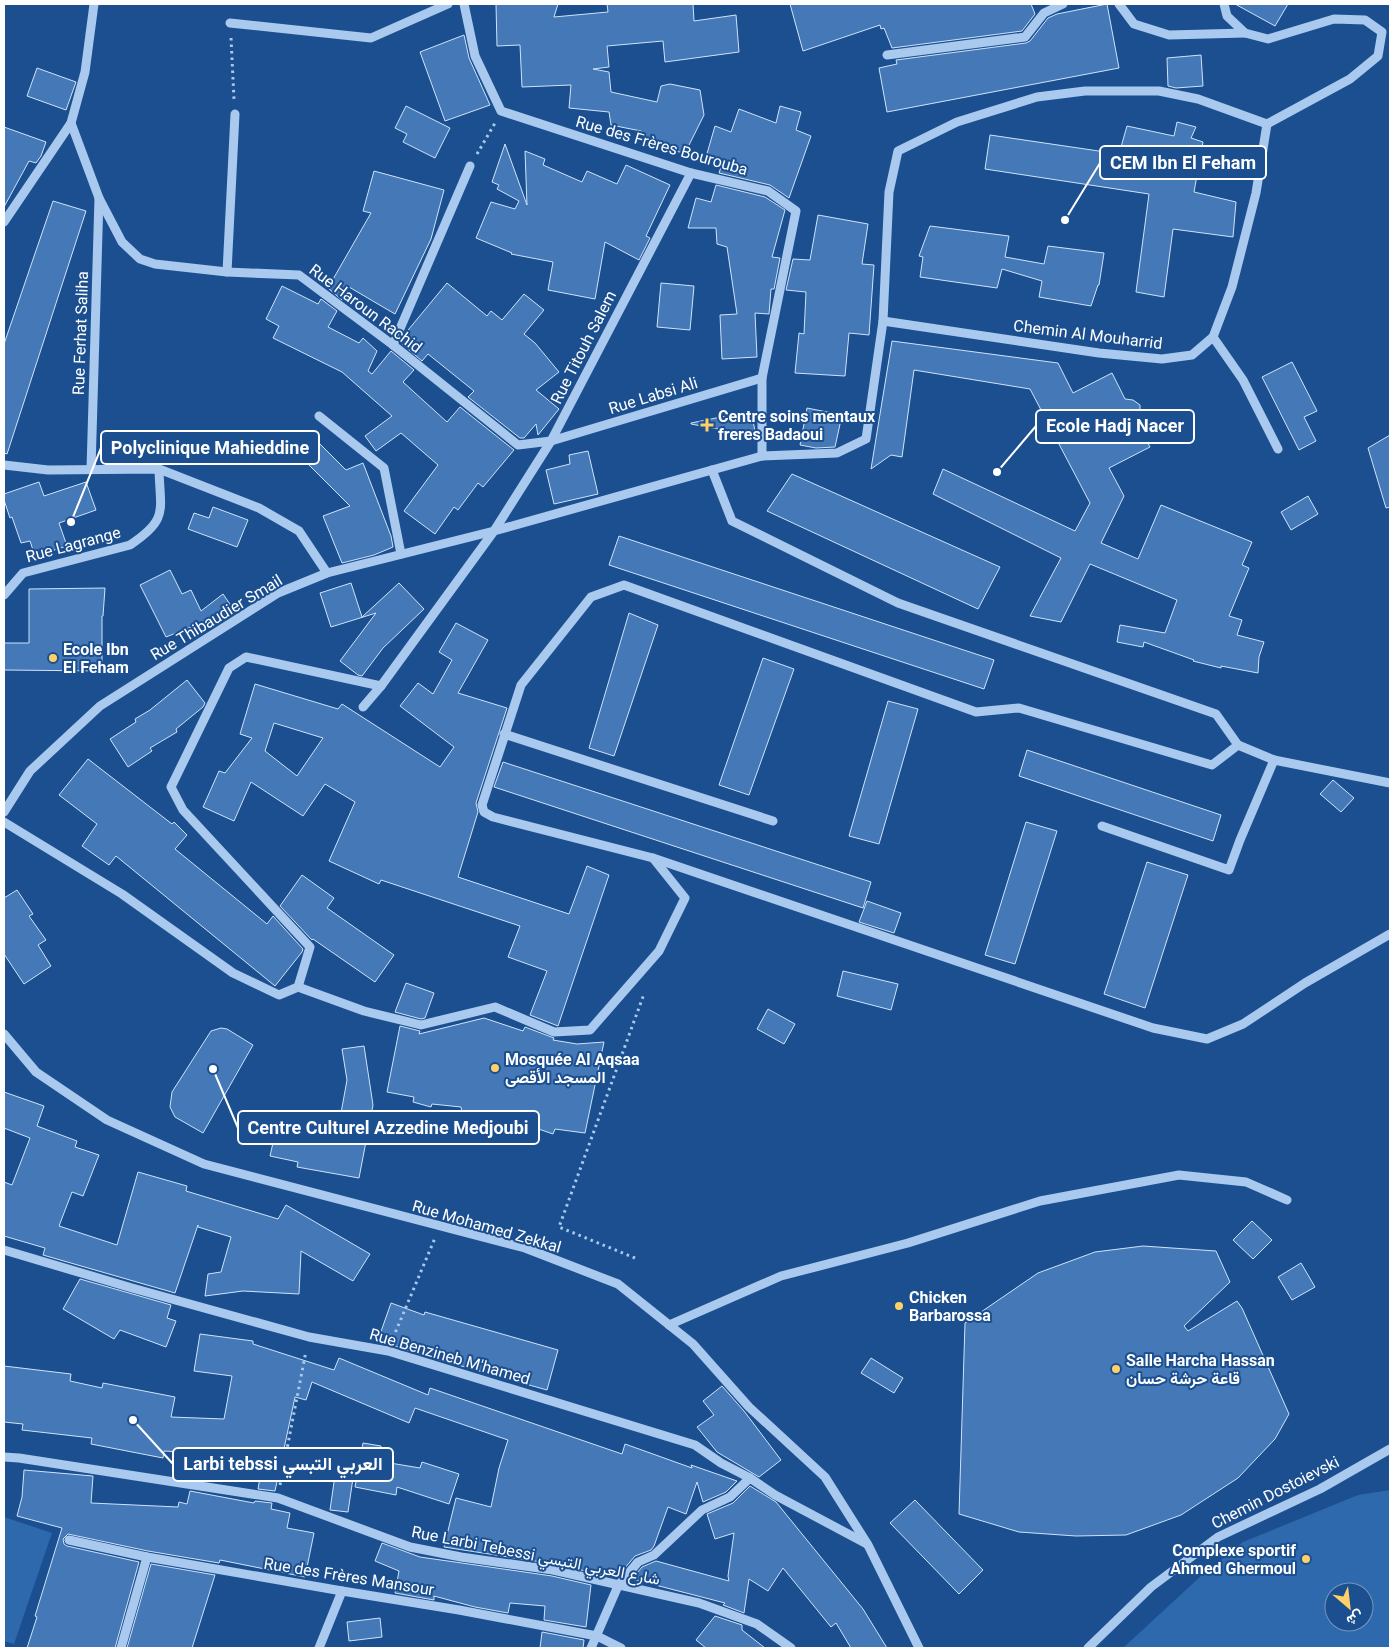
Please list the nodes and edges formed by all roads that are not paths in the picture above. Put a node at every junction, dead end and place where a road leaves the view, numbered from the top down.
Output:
1 (94, 4) edge
2 (448, 4) edge
3 (464, 4) edge
4 (1063, 4) edge
5 (1119, 4) edge
6 (1224, 4) edge
7 (230, 23) road end
8 (1245, 33) junction
9 (887, 55) dead end
10 (235, 114) road end
11 (71, 123) junction
12 (1267, 124) junction
13 (470, 166) road end
14 (691, 172) junction
15 (99, 198) junction
16 (4, 222) edge
17 (226, 272) junction
18 (883, 321) junction
19 (1213, 337) junction
20 (393, 345) junction
21 (762, 378) junction
22 (319, 416) dead end
23 (551, 441) junction
24 (1278, 449) dead end
25 (762, 456) junction
26 (4, 465) edge
27 (91, 469) junction
28 (159, 469) junction
29 (712, 470) junction
30 (494, 530) junction
31 (401, 554) junction
32 (327, 573) junction
33 (4, 595) edge
34 (381, 686) junction
35 (363, 707) dead end
36 (504, 734) junction
37 (1238, 745) junction
38 (1274, 760) junction
39 (1390, 784) edge
40 (4, 812) edge
41 (773, 821) dead end
42 (4, 822) edge
43 (1102, 826) dead end
44 (653, 858) junction
45 (1390, 934) edge
46 (298, 987) junction
47 (4, 1034) edge
48 (1287, 1200) dead end
49 (4, 1250) edge
50 (669, 1325) junction
51 (1390, 1449) edge
52 (4, 1457) edge
53 (750, 1478) junction
54 (69, 1540) dead end
55 (868, 1545) junction
56 (147, 1557) junction
57 (618, 1586) junction
58 (342, 1591) junction
59 (597, 1636) junction
60 (121, 1648) edge
61 (319, 1648) edge
62 (591, 1648) edge
63 (621, 1648) edge
64 (791, 1648) edge
65 (919, 1648) edge
66 (1088, 1648) edge

1 - 11 street
2 - 7 street
3 - 14 street, Rue des Frères Bourouba
4 - 9 street
5 - 8 street
6 - 8 street
8 - 12 street
10 - 17 street
11 - 15 street, Rue Haroun Rachid
11 - 16 street
12 - 18 street
12 - 19 street, Chemin Al Mouharrid
13 - 20 street
14 - 21 street, Rue des Frères Bourouba
14 - 23 street, Rue Titouh Salem
15 - 17 street, Rue Haroun Rachid
15 - 27 street, Rue Ferhat Saliha
17 - 20 street, Rue Haroun Rachid
18 - 19 street, Chemin Al Mouharrid
18 - 25 street
19 - 24 street
20 - 23 street, Rue Haroun Rachid
21 - 23 street, Rue Labsi Ali
21 - 25 street, Rue des Frères Bourouba
22 - 31 street
23 - 30 street, Rue Titouh Salem
25 - 29 street, Rue Thibaudier Smail
26 - 27 street
27 - 28 street
28 - 32 street
28 - 33 street, Rue Lagrange
29 - 30 street, Rue Thibaudier Smail
29 - 37 street
30 - 31 street, Rue Thibaudier Smail
30 - 34 street, Rue Titouh Salem
31 - 32 street, Rue Thibaudier Smail
32 - 40 street, Rue Thibaudier Smail
34 - 35 street, Rue Titouh Salem
34 - 46 street
36 - 37 street
36 - 41 street
36 - 44 street
37 - 38 street
38 - 39 street
38 - 43 street
42 - 46 street
44 - 45 street
44 - 46 street
47 - 50 street, Rue Mohamed Zekkal
48 - 50 street
49 - 53 street, Rue Benzineb M'hamed
50 - 55 street, Rue Mohamed Zekkal
51 - 66 street, Chemin Dostoievski
52 - 57 street, Rue Larbi Tebessi شارع العربي التبسي
53 - 55 street, Rue Benzineb M'hamed
53 - 57 street
54 - 56 street, Rue des Frères Mansour
55 - 65 street, Rue Mohamed Zekkal
56 - 58 street, Rue des Frères Mansour
56 - 60 street
57 - 59 street
57 - 64 street, Rue Larbi Tebessi شارع العربي التبسي
58 - 59 street, Rue des Frères Mansour
58 - 61 street
59 - 62 street
59 - 63 street, Rue des Frères Mansour

